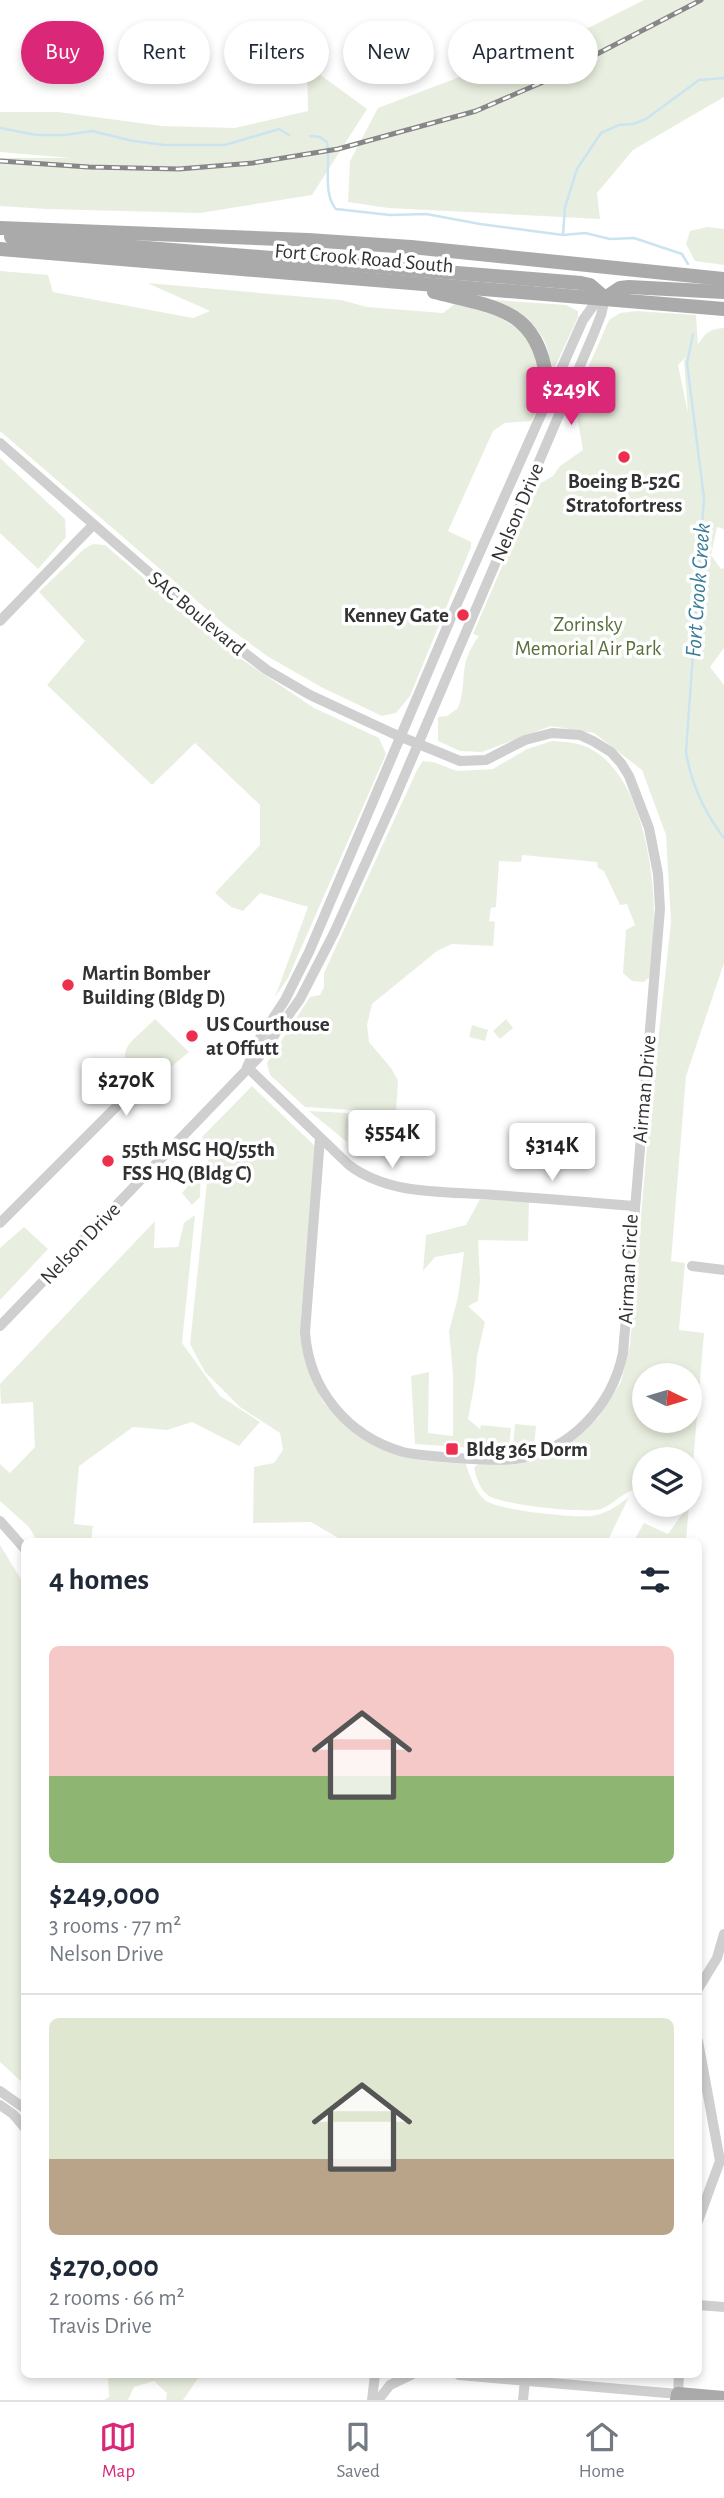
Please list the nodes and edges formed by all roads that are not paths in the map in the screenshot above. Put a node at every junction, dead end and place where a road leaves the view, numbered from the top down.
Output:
1 (0, 228) edge
2 (0, 236) edge
3 (0, 249) edge
4 (724, 279) edge
5 (392, 282) junction
6 (724, 292) edge
7 (604, 298) junction
8 (724, 309) edge
9 (549, 394) junction
10 (0, 443) edge
11 (93, 525) junction
12 (0, 621) edge
13 (400, 737) junction
14 (418, 745) junction
15 (247, 1067) junction
16 (138, 1084) dead end
17 (320, 1138) junction
18 (634, 1206) junction
19 (0, 1223) edge
20 (692, 1266) dead end
21 (724, 1270) edge
22 (0, 1326) edge
23 (0, 1521) edge
24 (21, 1545) edge
25 (724, 1934) edge
26 (702, 1983) edge
27 (702, 2062) edge
28 (0, 2091) edge
29 (0, 2105) edge
30 (21, 2106) edge
31 (21, 2123) edge
32 (702, 2210) edge
33 (702, 2305) edge
34 (724, 2307) edge
35 (375, 2378) edge
36 (405, 2378) edge
37 (499, 2378) edge
38 (680, 2378) edge
39 (525, 2380) junction
40 (677, 2397) edge
41 (724, 2398) edge
42 (372, 2400) edge
43 (378, 2400) edge
44 (523, 2400) edge

1 - 4 main road, Fort Crook Road South
2 - 7 main road
3 - 5 main road, Fort Crook Road South
5 - 7 main road, Fort Crook Road South
5 - 9 main road
6 - 7 main road
7 - 8 main road, Fort Crook Road South
7 - 9 street, Nelson Drive
7 - 14 street, Nelson Drive
9 - 13 street, Nelson Drive
10 - 11 street, SAC Boulevard
11 - 12 street
11 - 13 street, SAC Boulevard
13 - 14 street, SAC Boulevard
13 - 15 street, Nelson Drive
14 - 15 street, Nelson Drive
14 - 18 street, Airman Drive
15 - 17 street
15 - 22 street, Nelson Drive
16 - 19 street
17 - 18 street, Airman Circle
17 - 18 street, Airman Circle
20 - 21 street
23 - 24 street
25 - 26 street
27 - 32 street
28 - 30 street
29 - 31 street
33 - 34 street
35 - 42 street
36 - 43 street
37 - 39 street
38 - 40 street
39 - 40 street
39 - 44 street
40 - 41 main road

